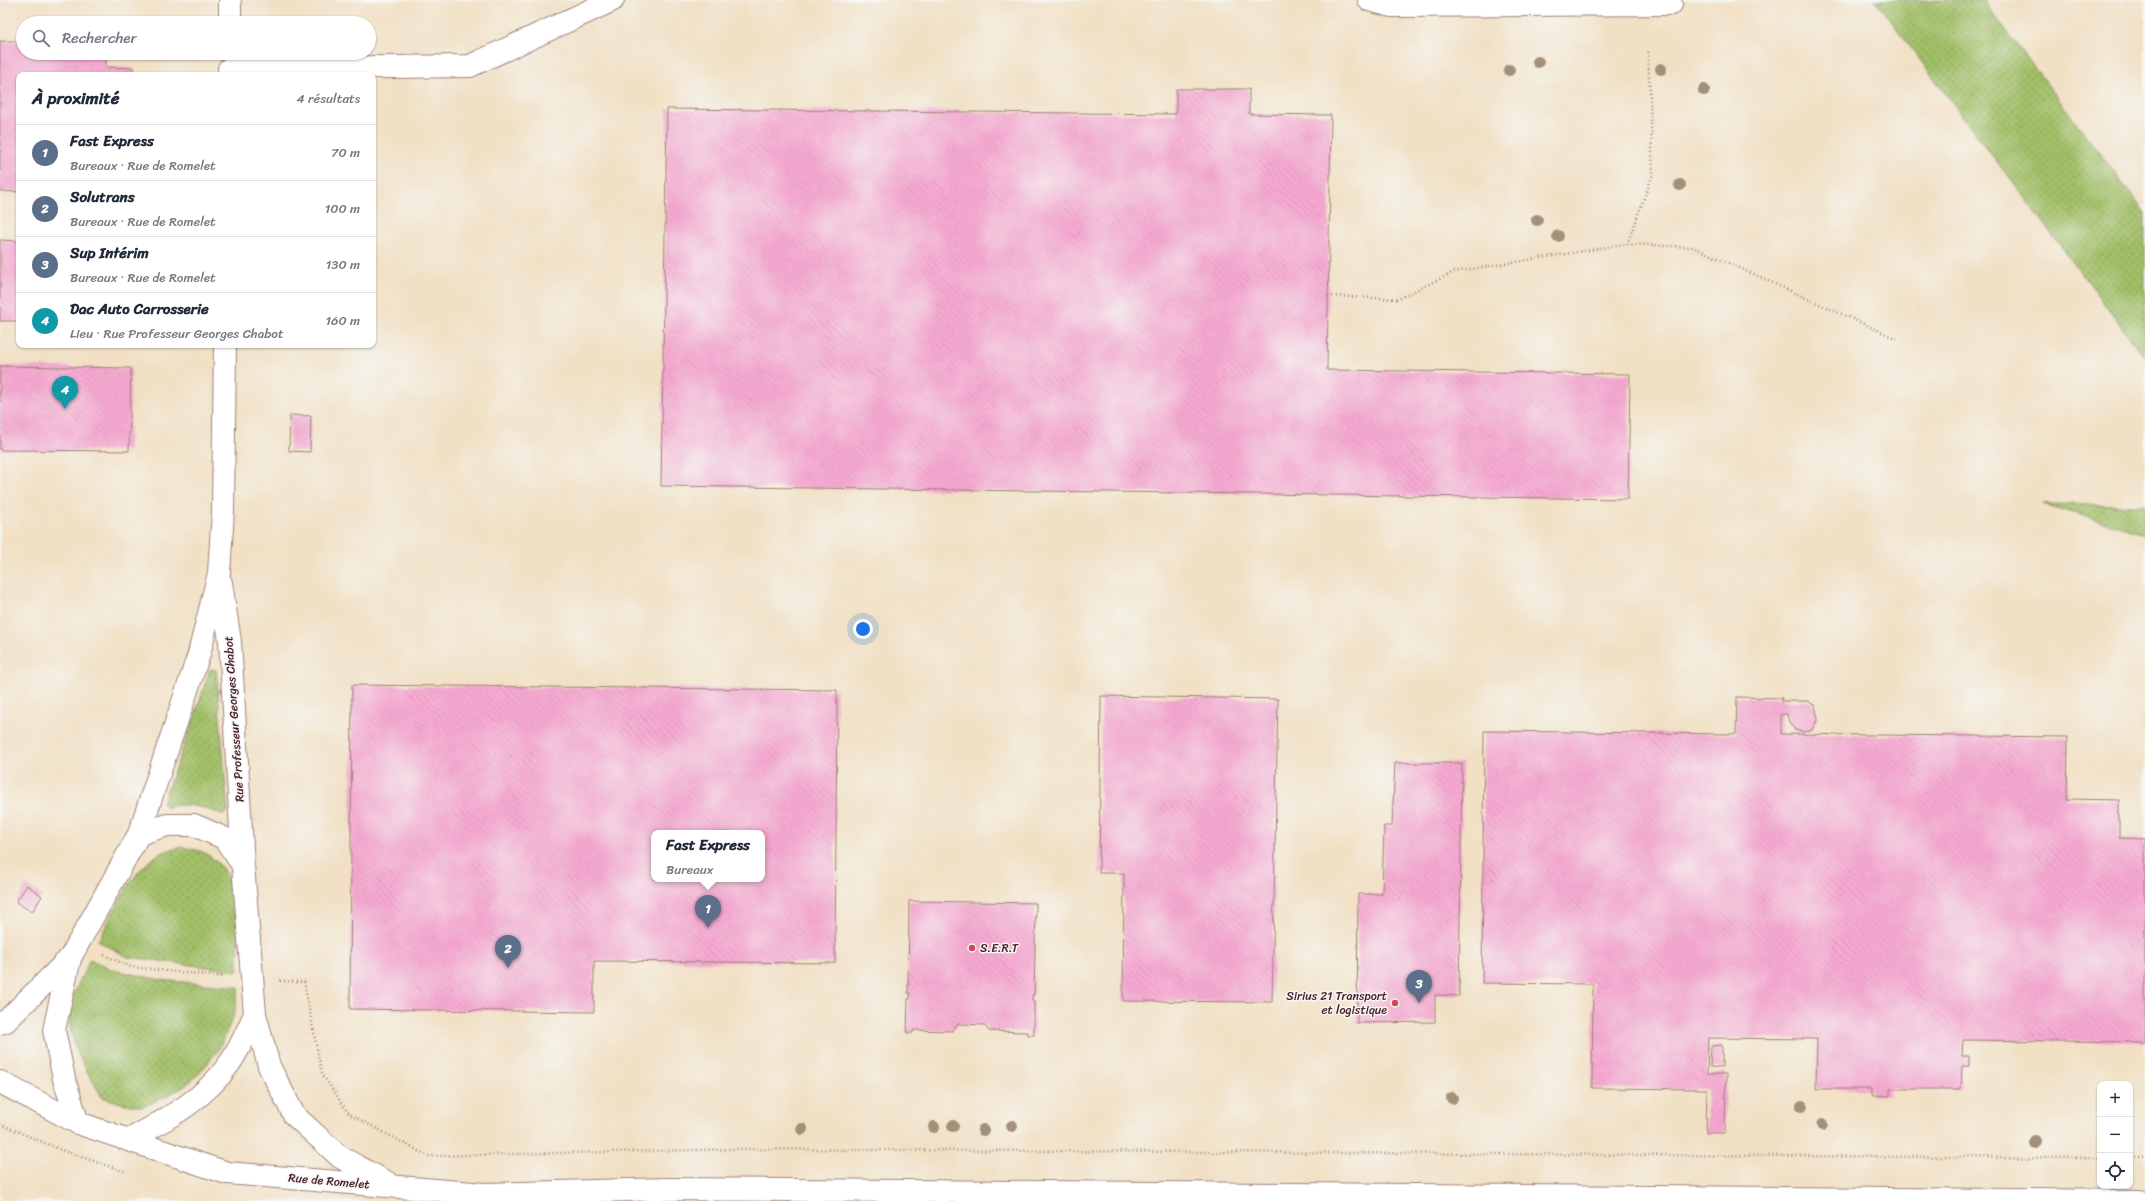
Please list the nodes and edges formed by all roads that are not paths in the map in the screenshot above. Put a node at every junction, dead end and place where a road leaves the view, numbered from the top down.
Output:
1 (230, 0) edge
2 (613, 0) edge
3 (1368, 0) edge
4 (1671, 4) dead end
5 (230, 16) edge
6 (229, 66) edge
7 (225, 348) edge
8 (220, 573) junction
9 (139, 834) junction
10 (243, 866) junction
11 (70, 958) junction
12 (255, 1014) junction
13 (0, 1023) edge
14 (0, 1082) edge
15 (78, 1123) junction
16 (130, 1140) junction
17 (396, 1187) junction
18 (667, 1195) edge
19 (1580, 1198) edge
20 (2139, 1201) edge

1 - 5 street
2 - 6 street
3 - 4 street
7 - 8 street, Rue Professeur Georges Chabot
8 - 9 street, Rue Professeur Georges Chabot
8 - 10 street, Rue Professeur Georges Chabot
9 - 10 street, Rue Professeur Georges Chabot
9 - 11 street, Rue Professeur Georges Chabot
10 - 12 street, Rue Professeur Georges Chabot
11 - 13 street, Rue Professeur Georges Chabot
11 - 15 street, Rue Professeur Georges Chabot
12 - 16 street, Rue Professeur Georges Chabot
12 - 17 street, Rue Professeur Georges Chabot
14 - 15 street, Rue de Romelet
15 - 16 street, Rue de Romelet
16 - 17 street, Rue de Romelet
17 - 18 street, Rue de Romelet
18 - 19 street, Rue de Romelet
19 - 20 street, Rue de Romelet

